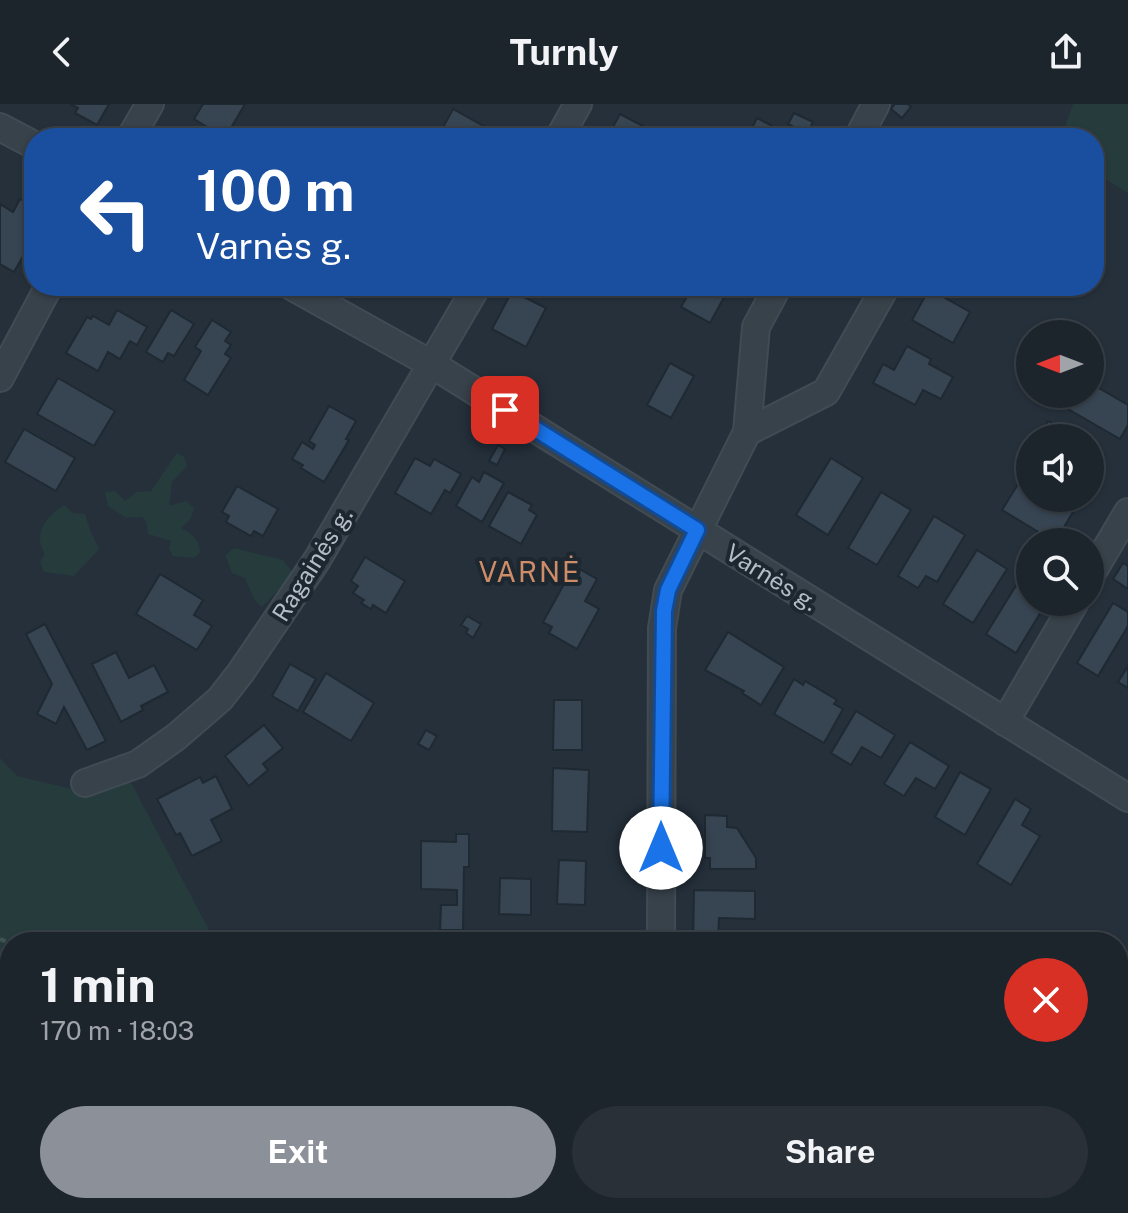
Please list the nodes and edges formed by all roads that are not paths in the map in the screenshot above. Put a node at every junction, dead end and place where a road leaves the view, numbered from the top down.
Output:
1 (150, 104) edge
2 (578, 104) edge
3 (876, 104) edge
4 (0, 127) edge
5 (136, 128) edge
6 (565, 128) edge
7 (863, 128) edge
8 (24, 140) edge
9 (44, 296) edge
10 (309, 296) edge
11 (471, 296) edge
12 (773, 296) edge
13 (880, 296) edge
14 (433, 365) junction
15 (0, 378) edge
16 (747, 432) junction
17 (1128, 512) edge
18 (697, 530) junction
19 (1104, 552) edge
20 (1067, 616) edge
21 (1005, 722) junction
22 (85, 783) dead end
23 (1128, 798) edge
24 (661, 932) edge

1 - 5 street
2 - 6 street
3 - 7 street
4 - 8 street
9 - 15 street
10 - 14 street, Varnės g.
11 - 14 street, Ragainės g.
12 - 16 street
13 - 16 street
14 - 18 street, Varnės g.
14 - 22 street, Ragainės g.
16 - 18 street
17 - 19 street
18 - 21 street, Varnės g.
18 - 24 street
20 - 21 street
21 - 23 street, Varnės g.

